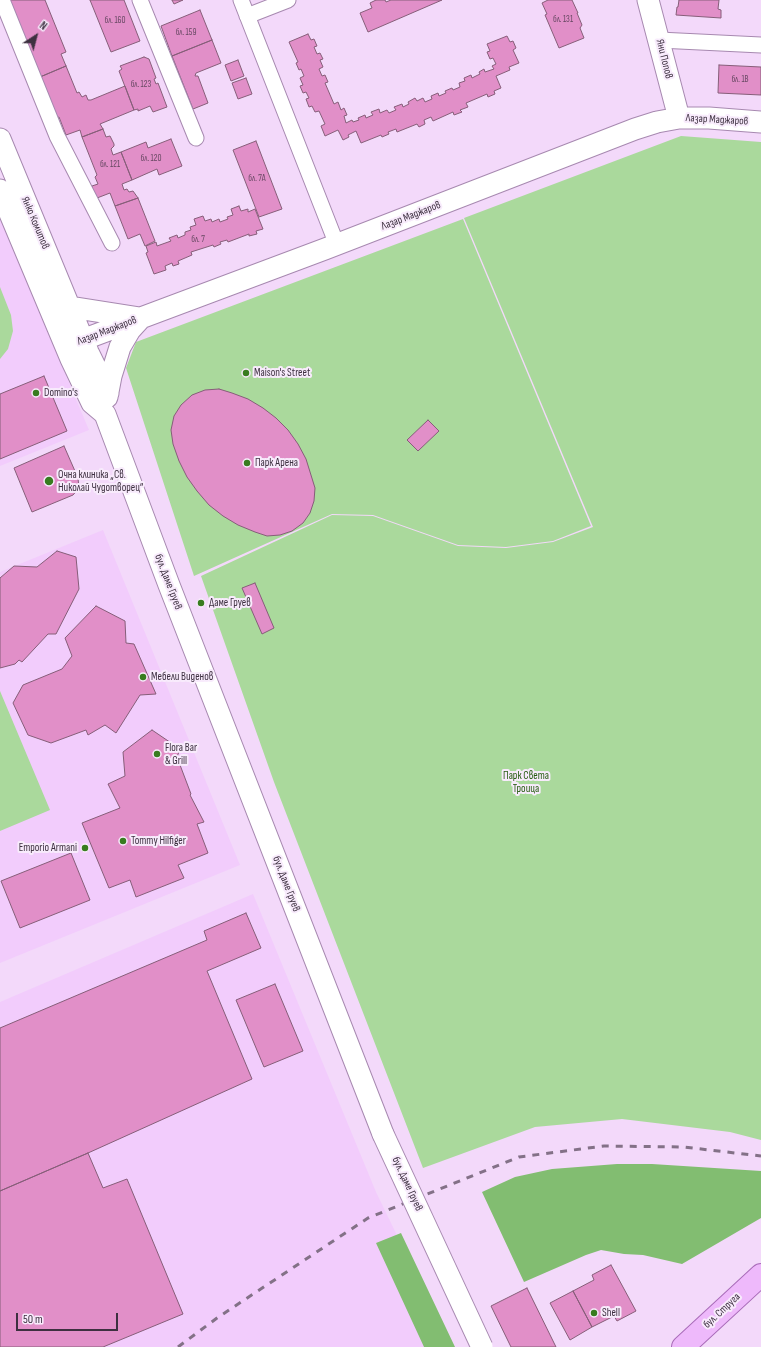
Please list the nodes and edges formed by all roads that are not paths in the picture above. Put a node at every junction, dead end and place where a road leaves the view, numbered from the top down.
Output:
1 (2, 0) edge
2 (140, 0) edge
3 (241, 0) edge
4 (288, 0) edge
5 (648, 0) edge
6 (247, 16) junction
7 (659, 40) junction
8 (761, 45) edge
9 (679, 118) junction
10 (761, 122) edge
11 (196, 138) dead end
12 (0, 139) edge
13 (0, 190) edge
14 (112, 243) dead end
15 (337, 245) junction
16 (38, 281) joint
17 (70, 307) junction
18 (140, 318) junction
19 (75, 343) junction
20 (108, 393) junction
21 (105, 414) junction
22 (761, 1275) edge
23 (482, 1347) edge
24 (683, 1347) edge

1 - 14 street
2 - 11 street
3 - 6 street
4 - 6 street
5 - 7 main road, Яни Попов
6 - 15 street
7 - 8 street
7 - 9 main road, Яни Попов
9 - 10 main road, Лазар Маджаров
9 - 15 main road, Лазар Маджаров
12 - 17 main road, Янко Комитов
13 - 16 main road, Янко Комитов
15 - 18 main road, Лазар Маджаров
16 - 19 main road, бул. Даме Груев
17 - 18 main road
17 - 19 main road, бул. Даме Груев
18 - 19 main road, Лазар Маджаров
18 - 20 main road
19 - 20 main road, бул. Даме Груев
19 - 21 main road, бул. Даме Груев
20 - 21 main road, бул. Даме Груев
21 - 23 main road, бул. Даме Груев, bridge
22 - 24 main road, бул. Струга

